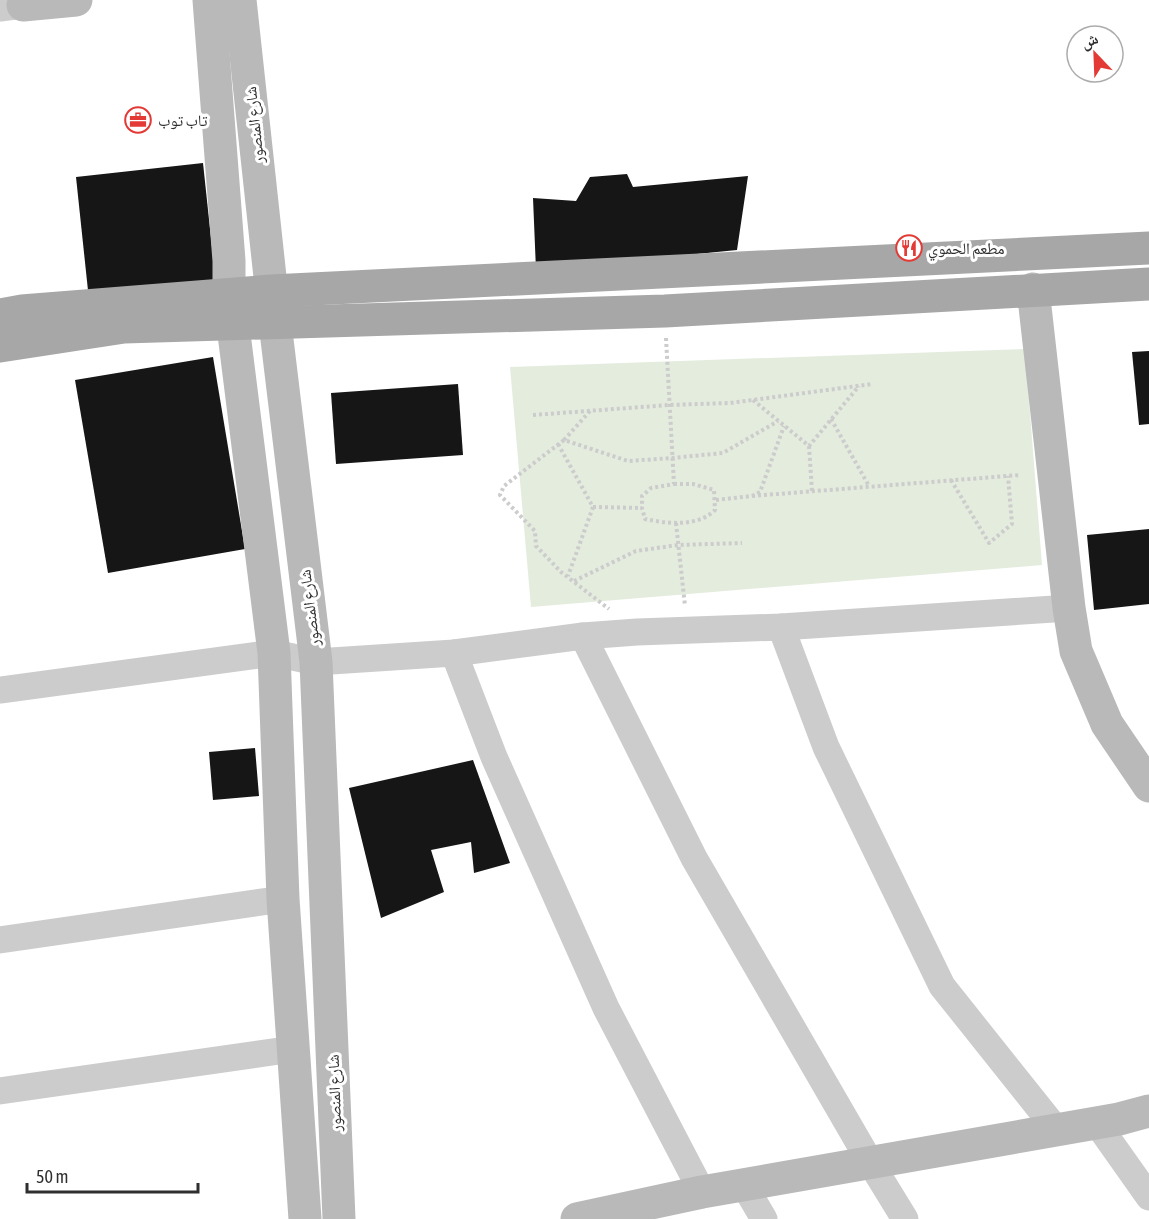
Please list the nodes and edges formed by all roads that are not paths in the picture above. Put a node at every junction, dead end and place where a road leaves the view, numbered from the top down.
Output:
1 (76, 0) edge
2 (209, 0) edge
3 (240, 0) edge
4 (11, 6) edge
5 (1149, 248) edge
6 (1149, 284) edge
7 (1033, 289) junction
8 (271, 291) junction
9 (231, 309) junction
10 (0, 315) edge
11 (275, 323) junction
12 (0, 345) edge
13 (1069, 608) junction
14 (781, 627) junction
15 (583, 636) junction
16 (274, 653) junction
17 (454, 653) junction
18 (316, 662) junction
19 (0, 690) edge
20 (1149, 786) edge
21 (283, 899) junction
22 (0, 940) edge
23 (293, 1049) junction
24 (0, 1091) edge
25 (1149, 1111) edge
26 (1096, 1122) junction
27 (1056, 1129) junction
28 (870, 1162) junction
29 (744, 1185) junction
30 (702, 1192) junction
31 (1149, 1197) edge
32 (305, 1219) edge
33 (339, 1219) edge
34 (577, 1219) edge
35 (764, 1219) edge
36 (904, 1219) edge

1 - 4 main road
2 - 9 main road, شارع المنصور
3 - 8 main road, شارع المنصور
5 - 8 main road
6 - 7 main road
7 - 11 main road
7 - 13 main road
8 - 9 main road
8 - 11 main road, شارع المنصور
9 - 10 main road
9 - 11 main road
9 - 12 main road
9 - 16 main road, شارع المنصور
11 - 18 main road, شارع المنصور
13 - 14 street
13 - 20 main road
14 - 15 street
14 - 27 street
15 - 17 street
15 - 28 street
16 - 18 street
16 - 19 street
16 - 21 main road, شارع المنصور
17 - 18 street
17 - 30 street
18 - 33 main road, شارع المنصور
21 - 22 street
21 - 23 main road, شارع المنصور
23 - 24 street
23 - 32 main road, شارع المنصور
25 - 26 main road
26 - 27 main road
26 - 31 street
27 - 28 main road
28 - 29 main road
28 - 36 street
29 - 30 main road
29 - 35 street
30 - 34 main road

